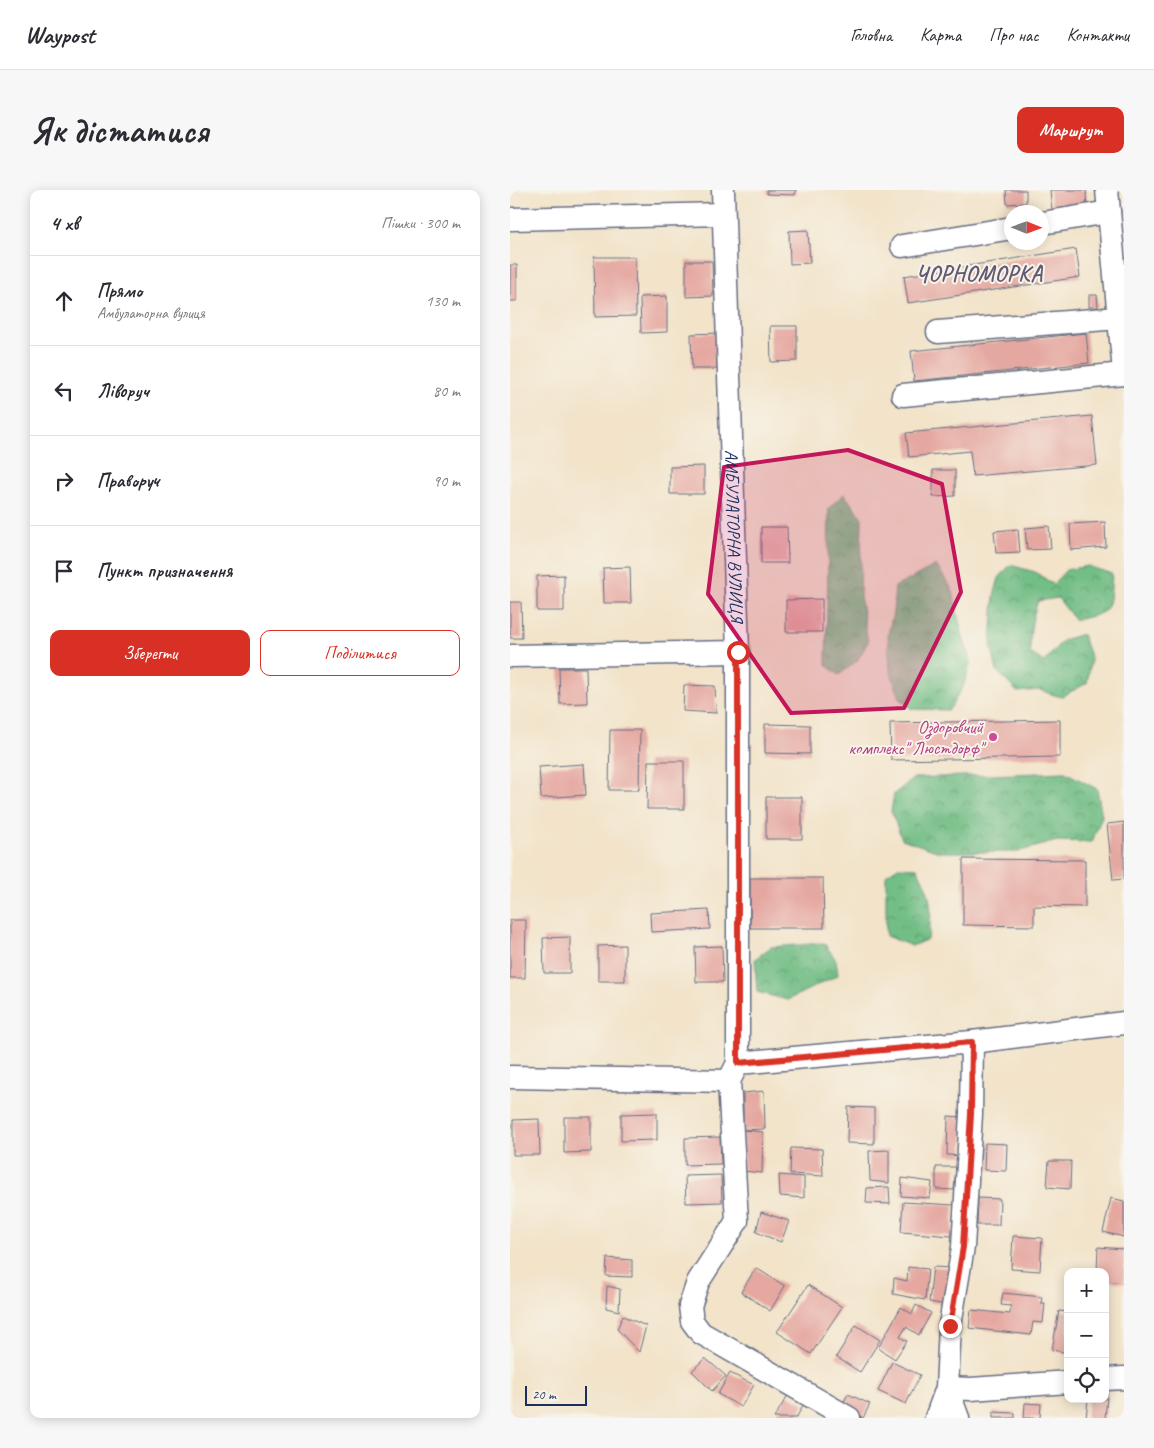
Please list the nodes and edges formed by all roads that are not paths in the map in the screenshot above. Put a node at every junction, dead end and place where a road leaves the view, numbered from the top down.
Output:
1 (723, 190) edge
2 (1108, 201) edge
3 (724, 214) junction
4 (510, 219) edge
5 (1049, 221) edge
6 (1004, 229) edge
7 (902, 246) dead end
8 (1119, 318) junction
9 (938, 332) dead end
10 (1124, 373) edge
11 (903, 395) dead end
12 (738, 652) junction
13 (510, 656) edge
14 (1124, 1023) edge
15 (972, 1042) junction
16 (734, 1072) junction
17 (510, 1077) edge
18 (1124, 1378) edge
19 (1109, 1379) edge
20 (1064, 1382) edge
21 (947, 1388) junction
22 (942, 1417) edge
23 (849, 1418) edge

1 - 3 street, АМБУЛАТОРНА ВУЛИЦЯ
2 - 5 street
2 - 8 street
3 - 4 street
3 - 12 street, АМБУЛАТОРНА ВУЛИЦЯ
6 - 7 street
8 - 9 street
8 - 10 street
10 - 11 street
12 - 13 street
12 - 16 street, АМБУЛАТОРНА ВУЛИЦЯ
14 - 15 street
15 - 16 street
15 - 21 street
16 - 17 street
16 - 23 street, АМБУЛАТОРНА ВУЛИЦЯ
18 - 19 street
20 - 21 street
21 - 22 street

